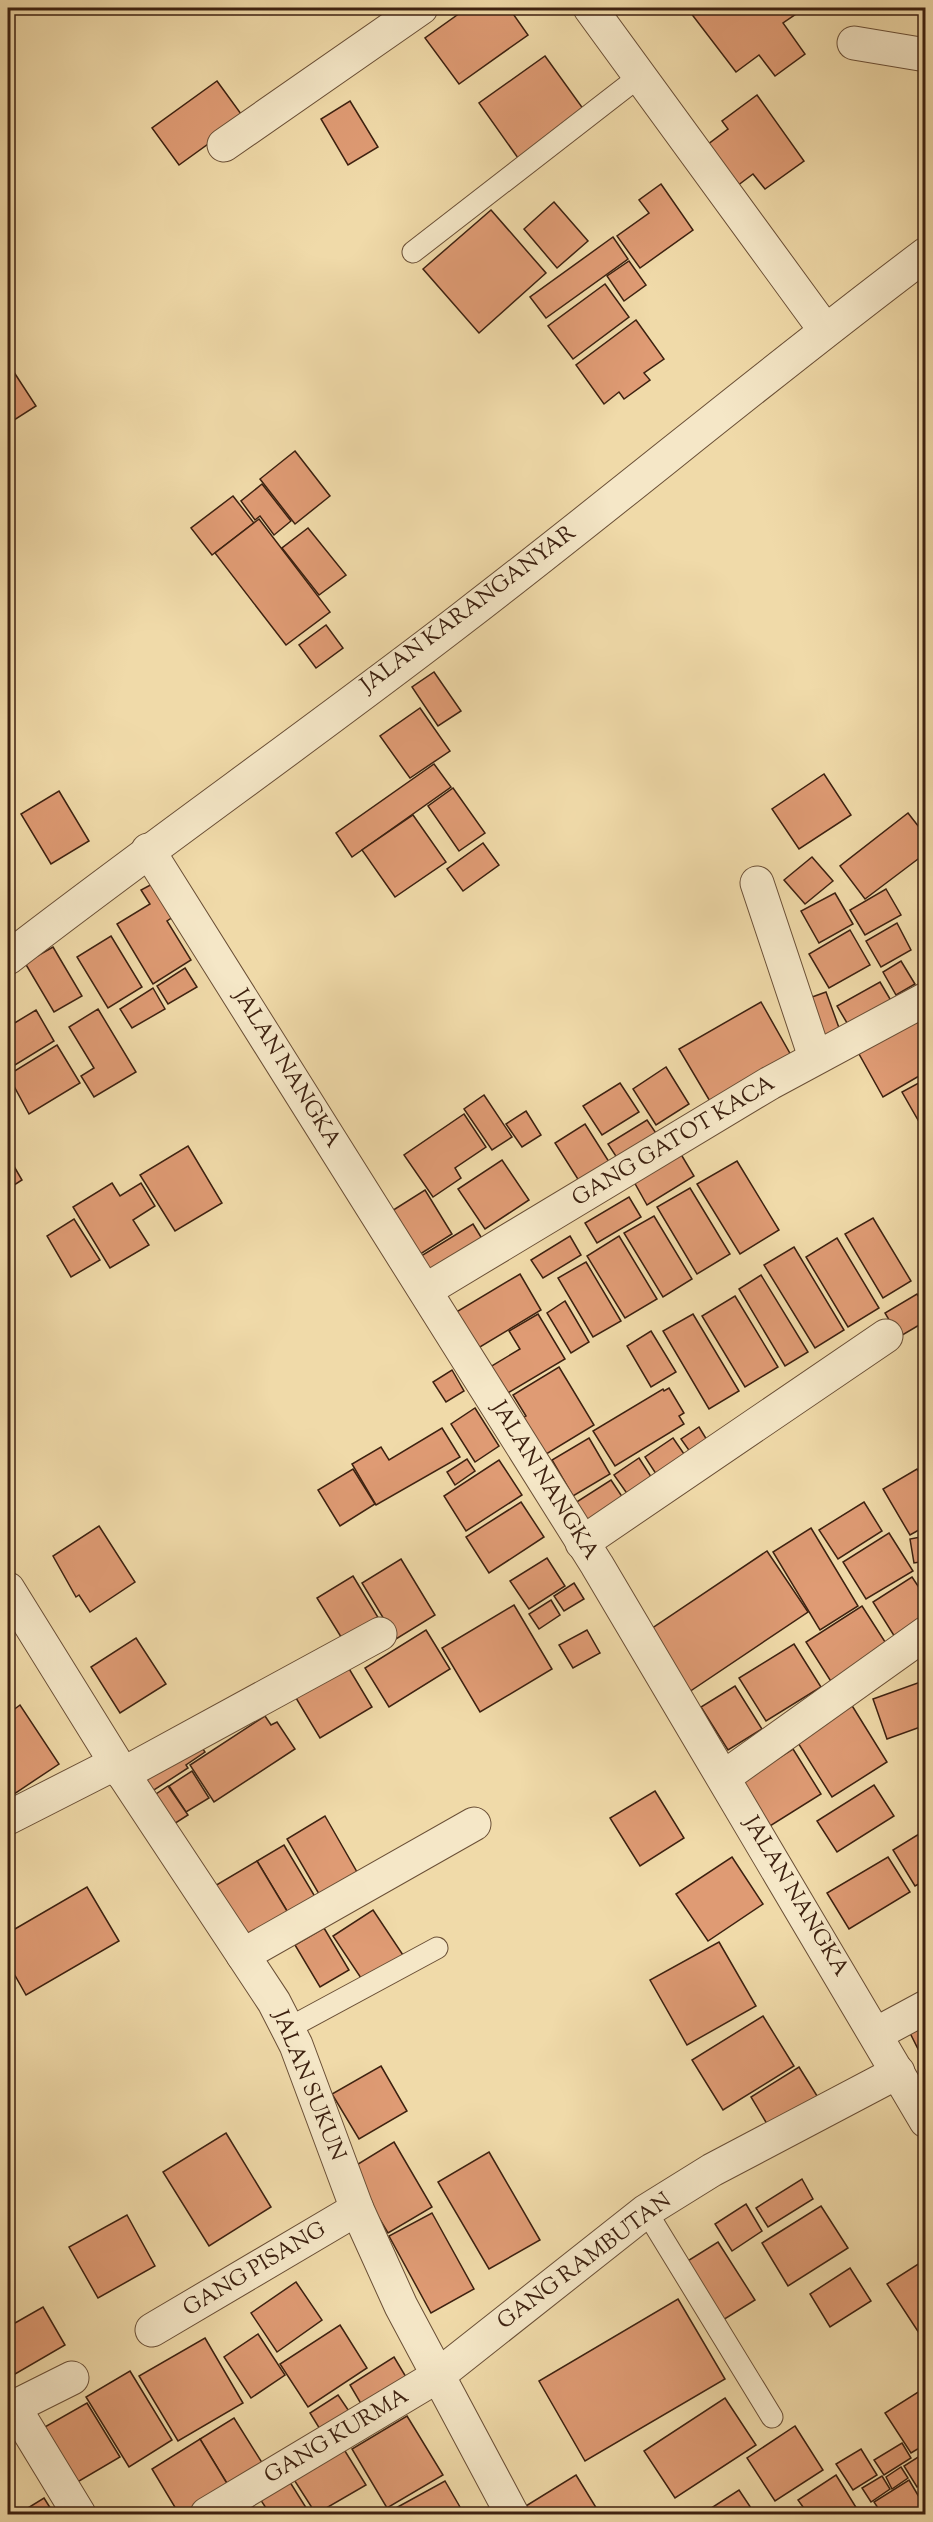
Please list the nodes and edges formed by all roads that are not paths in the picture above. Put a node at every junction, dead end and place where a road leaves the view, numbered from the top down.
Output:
1 (422, 8) edge
2 (590, 8) edge
3 (854, 43) dead end
4 (926, 55) edge
5 (640, 76) junction
6 (224, 145) dead end
7 (413, 252) dead end
8 (926, 254) edge
9 (825, 330) junction
10 (148, 850) junction
11 (757, 883) dead end
12 (8, 958) edge
13 (926, 999) edge
14 (815, 1057) junction
15 (426, 1290) junction
16 (886, 1336) dead end
17 (582, 1543) junction
18 (8, 1589) edge
19 (926, 1633) edge
20 (380, 1634) dead end
21 (120, 1768) junction
22 (724, 1777) junction
23 (8, 1818) edge
24 (474, 1824) dead end
25 (437, 1948) dead end
26 (243, 1955) junction
27 (926, 2007) edge
28 (287, 2029) junction
29 (876, 2034) junction
30 (898, 2072) junction
31 (926, 2121) edge
32 (357, 2209) junction
33 (646, 2211) junction
34 (152, 2330) dead end
35 (436, 2377) junction
36 (72, 2378) dead end
37 (10, 2409) edge
38 (772, 2417) dead end
39 (79, 2514) edge
40 (207, 2514) edge
41 (512, 2514) edge

1 - 6 street
2 - 5 street
3 - 4 street
5 - 7 lane
5 - 9 street
8 - 9 street, JALAN KARANGANYAR
9 - 10 street, JALAN KARANGANYAR
10 - 12 street, JALAN KARANGANYAR
10 - 15 street, JALAN NANGKA
11 - 14 street
13 - 14 street, GANG GATOT KACA
14 - 15 street, GANG GATOT KACA
15 - 17 street, JALAN NANGKA
16 - 17 street
17 - 22 street, JALAN NANGKA
18 - 21 street, JALAN SUKUN
19 - 22 street
20 - 21 street
21 - 23 street
21 - 26 street, JALAN SUKUN
22 - 29 street, JALAN NANGKA
24 - 26 street
25 - 28 lane
26 - 28 street, JALAN SUKUN
27 - 29 street
28 - 32 street, JALAN SUKUN
29 - 30 street, JALAN NANGKA
30 - 31 street, JALAN NANGKA
30 - 33 street, GANG RAMBUTAN
32 - 34 street, GANG PISANG
32 - 35 street, JALAN SUKUN
33 - 35 street, GANG RAMBUTAN
33 - 38 lane
35 - 40 street, GANG KURMA
35 - 41 street, JALAN SUKUN
36 - 37 street
37 - 39 street

